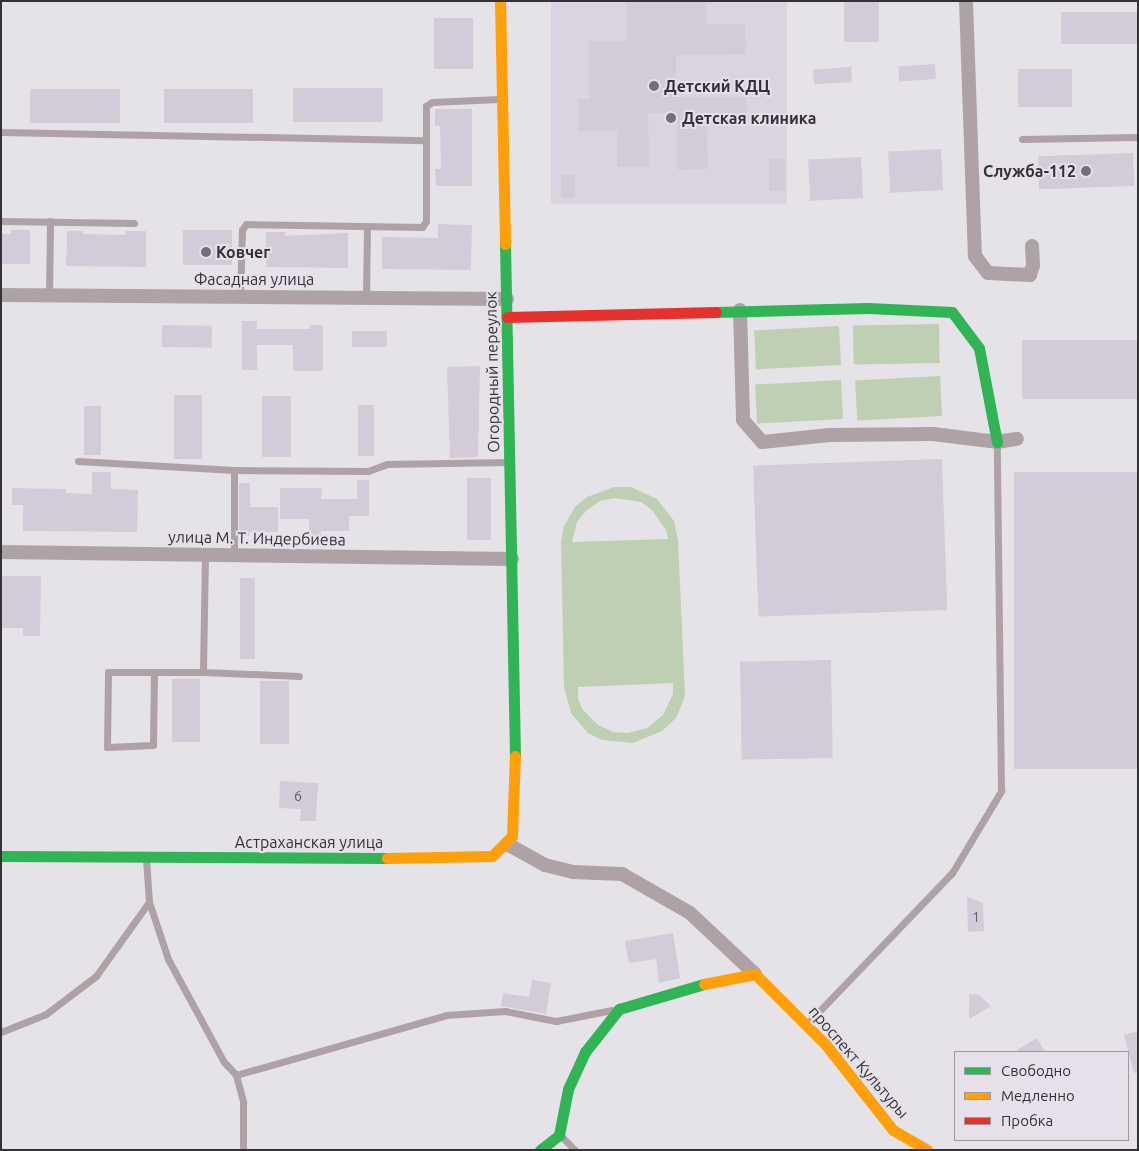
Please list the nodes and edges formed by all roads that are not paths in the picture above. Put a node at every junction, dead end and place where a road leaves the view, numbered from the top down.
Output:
1 (500, 1) edge
2 (966, 1) edge
3 (502, 99) junction
4 (1, 132) edge
5 (1138, 137) edge
6 (1022, 139) dead end
7 (426, 140) junction
8 (1, 221) edge
9 (50, 222) junction
10 (134, 223) dead end
11 (366, 227) junction
12 (1032, 246) dead end
13 (1, 295) edge
14 (48, 296) junction
15 (240, 297) junction
16 (366, 298) junction
17 (507, 299) junction
18 (740, 310) junction
19 (507, 318) junction
20 (1017, 439) dead end
21 (997, 442) junction
22 (78, 461) dead end
23 (511, 462) junction
24 (234, 470) junction
25 (1, 552) edge
26 (205, 555) junction
27 (234, 556) junction
28 (512, 559) junction
29 (154, 672) junction
30 (203, 672) junction
31 (299, 676) dead end
32 (507, 844) junction
33 (1, 856) edge
34 (146, 858) junction
35 (149, 902) junction
36 (755, 974) junction
37 (619, 1009) junction
38 (806, 1025) junction
39 (1, 1032) edge
40 (236, 1075) junction
41 (559, 1135) junction
42 (243, 1150) edge
43 (540, 1150) edge
44 (575, 1150) edge
45 (927, 1150) edge

1 - 3 street, Огородный переулок
2 - 12 street
3 - 7 lane
3 - 17 street, Огородный переулок
4 - 7 lane
5 - 6 lane
7 - 11 lane
8 - 9 lane
9 - 10 lane
9 - 14 lane
11 - 15 lane
11 - 16 lane
13 - 14 street, Фасадная улица
14 - 15 street, Фасадная улица
15 - 16 street, Фасадная улица
16 - 17 street, Фасадная улица
17 - 19 street, Огородный переулок
18 - 19 street
18 - 21 street
18 - 21 street
19 - 23 street, Огородный переулок
20 - 21 street
21 - 38 lane
22 - 24 lane
23 - 24 lane
23 - 28 street, Огородный переулок
24 - 27 lane
25 - 26 street, улица М. Т. Индербиева
26 - 27 street, улица М. Т. Индербиева
26 - 30 lane
27 - 28 street, улица М. Т. Индербиева
28 - 32 street, Огородный переулок
29 - 29 lane
29 - 30 lane
30 - 31 lane
32 - 34 street, Астраханская улица
32 - 36 street
33 - 34 street, Астраханская улица
34 - 35 lane
35 - 39 lane
35 - 40 lane
36 - 37 street
36 - 38 street, проспект Культуры
37 - 40 lane
37 - 41 street
38 - 45 street, проспект Культуры
40 - 42 lane
41 - 43 street
41 - 44 lane

